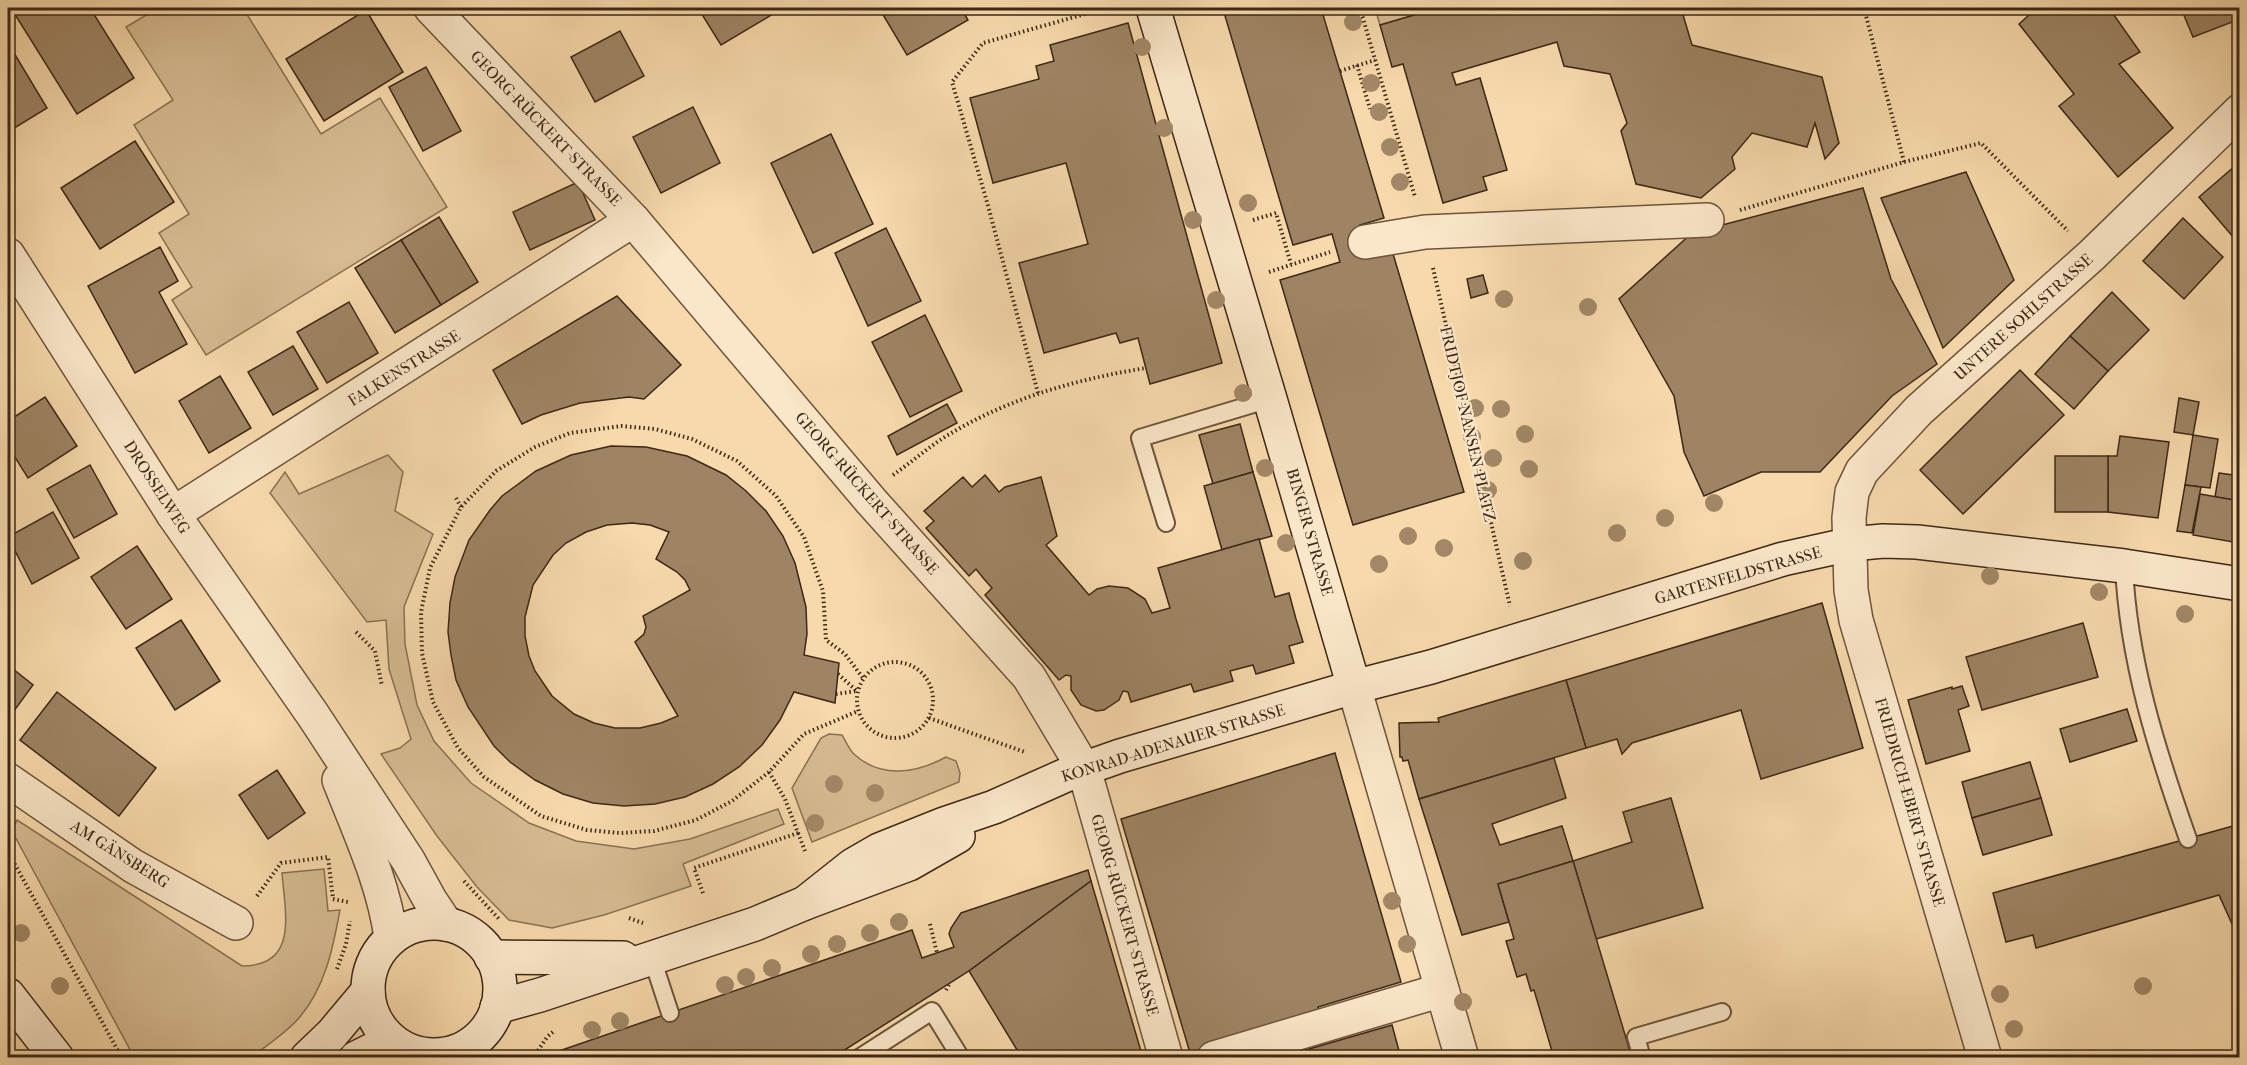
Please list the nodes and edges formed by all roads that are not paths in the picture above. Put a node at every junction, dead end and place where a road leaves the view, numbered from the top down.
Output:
1 (431, 8) edge
2 (1153, 8) edge
3 (2240, 111) edge
4 (633, 220) junction
5 (1707, 220) road end
6 (1351, 246) road end
7 (8, 255) edge
8 (1270, 399) junction
9 (173, 514) junction
10 (1166, 523) dead end
11 (1851, 544) junction
12 (2124, 566) junction
13 (2240, 584) edge
14 (1354, 687) junction
15 (313, 715) junction
16 (1084, 769) junction
17 (8, 780) edge
18 (2188, 839) dead end
19 (236, 923) road end
20 (446, 924) junction
21 (391, 938) junction
22 (491, 957) junction
23 (652, 958) junction
24 (1442, 990) junction
25 (368, 991) junction
26 (8, 995) edge
27 (1722, 1012) dead end
28 (670, 1013) dead end
29 (493, 1016) junction
30 (420, 1053) edge
31 (57, 1058) edge
32 (308, 1058) edge
33 (356, 1058) edge
34 (487, 1058) edge
35 (859, 1058) edge
36 (961, 1058) edge
37 (1166, 1058) edge
38 (1215, 1058) edge
39 (1462, 1058) edge
40 (1642, 1058) edge
41 (1985, 1058) edge

1 - 4 street, GEORG-RÜCKERT-STRASSE
2 - 8 street, BINGER STRASSE
3 - 11 street, UNTERE SOHLSTRASSE
4 - 9 street, FALKENSTRASSE
4 - 16 street, GEORG-RÜCKERT-STRASSE
5 - 6 street
7 - 9 street, DROSSELWEG
8 - 10 lane
8 - 14 street, BINGER STRASSE
9 - 15 street, DROSSELWEG
11 - 12 street, GARTENFELDSTRASSE
11 - 14 street, GARTENFELDSTRASSE
11 - 41 street, FRIEDRICH-EBERT-STRASSE
12 - 13 street, GARTENFELDSTRASSE
12 - 18 lane
14 - 16 street, KONRAD-ADENAUER-STRASSE
14 - 24 street, BINGER STRASSE
15 - 20 street, DROSSELWEG
15 - 21 street, DROSSELWEG
16 - 23 street, KONRAD-ADENAUER-STRASSE
16 - 37 street, GEORG-RÜCKERT-STRASSE
17 - 19 street, AM GÄNSBERG
20 - 21 street
20 - 22 street
21 - 25 street
22 - 23 street, KONRAD-ADENAUER-STRASSE
22 - 29 street
23 - 28 lane
23 - 29 street, KONRAD-ADENAUER-STRASSE
24 - 38 street
24 - 39 street, BINGER STRASSE
25 - 30 street
25 - 32 street
26 - 31 street
27 - 40 lane
29 - 30 street
29 - 34 street
30 - 33 street
35 - 36 lane

